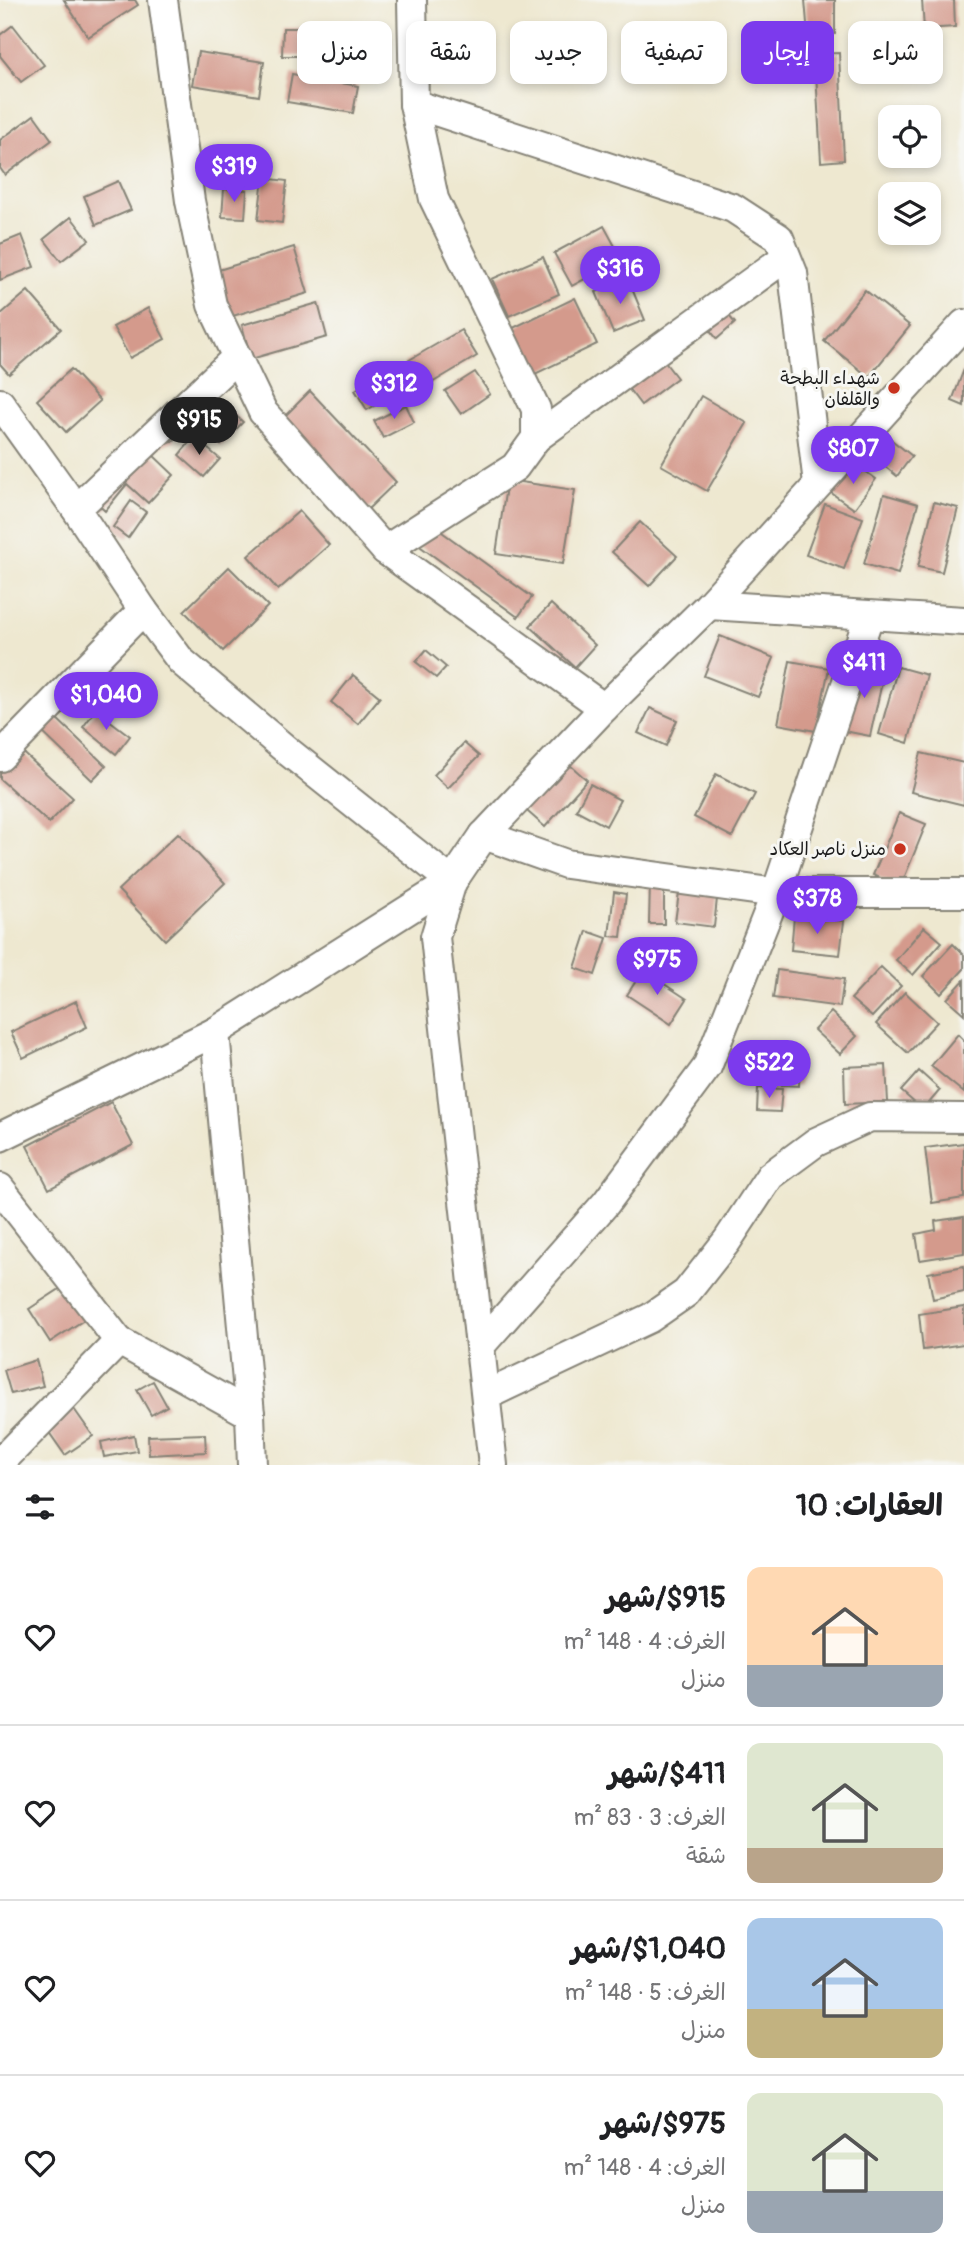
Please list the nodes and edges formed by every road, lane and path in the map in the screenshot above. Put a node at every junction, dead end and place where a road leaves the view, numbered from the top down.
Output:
1 (163, 0) edge
2 (412, 0) edge
3 (414, 104) junction
4 (786, 257) junction
5 (963, 326) edge
6 (237, 357) junction
7 (0, 403) edge
8 (536, 439) junction
9 (818, 484) junction
10 (76, 509) junction
11 (385, 551) junction
12 (709, 605) junction
13 (144, 610) junction
14 (869, 616) junction
15 (964, 621) edge
16 (604, 708) junction
17 (0, 757) edge
18 (484, 835) junction
19 (452, 882) junction
20 (776, 893) junction
21 (964, 893) edge
22 (215, 1032) junction
23 (964, 1118) edge
24 (0, 1137) edge
25 (0, 1188) edge
26 (119, 1341) junction
27 (481, 1345) junction
28 (487, 1395) junction
29 (250, 1414) junction
30 (0, 1463) edge
31 (252, 1465) edge
32 (493, 1465) edge

1 - 6 street
2 - 3 street
3 - 4 street
3 - 8 street
4 - 8 street
4 - 9 street
5 - 9 street
6 - 10 street
6 - 11 street
7 - 10 street
8 - 11 street
9 - 12 street
10 - 13 street
11 - 16 street
12 - 14 street
12 - 16 street
13 - 17 street
13 - 19 street
14 - 15 street
14 - 20 street
16 - 18 street
18 - 19 street
18 - 20 street
19 - 22 street
19 - 27 street
20 - 21 street
20 - 27 street
22 - 24 street
22 - 29 street
23 - 28 street
25 - 26 street
26 - 29 street
26 - 30 street
27 - 28 street
28 - 32 street
29 - 31 street

